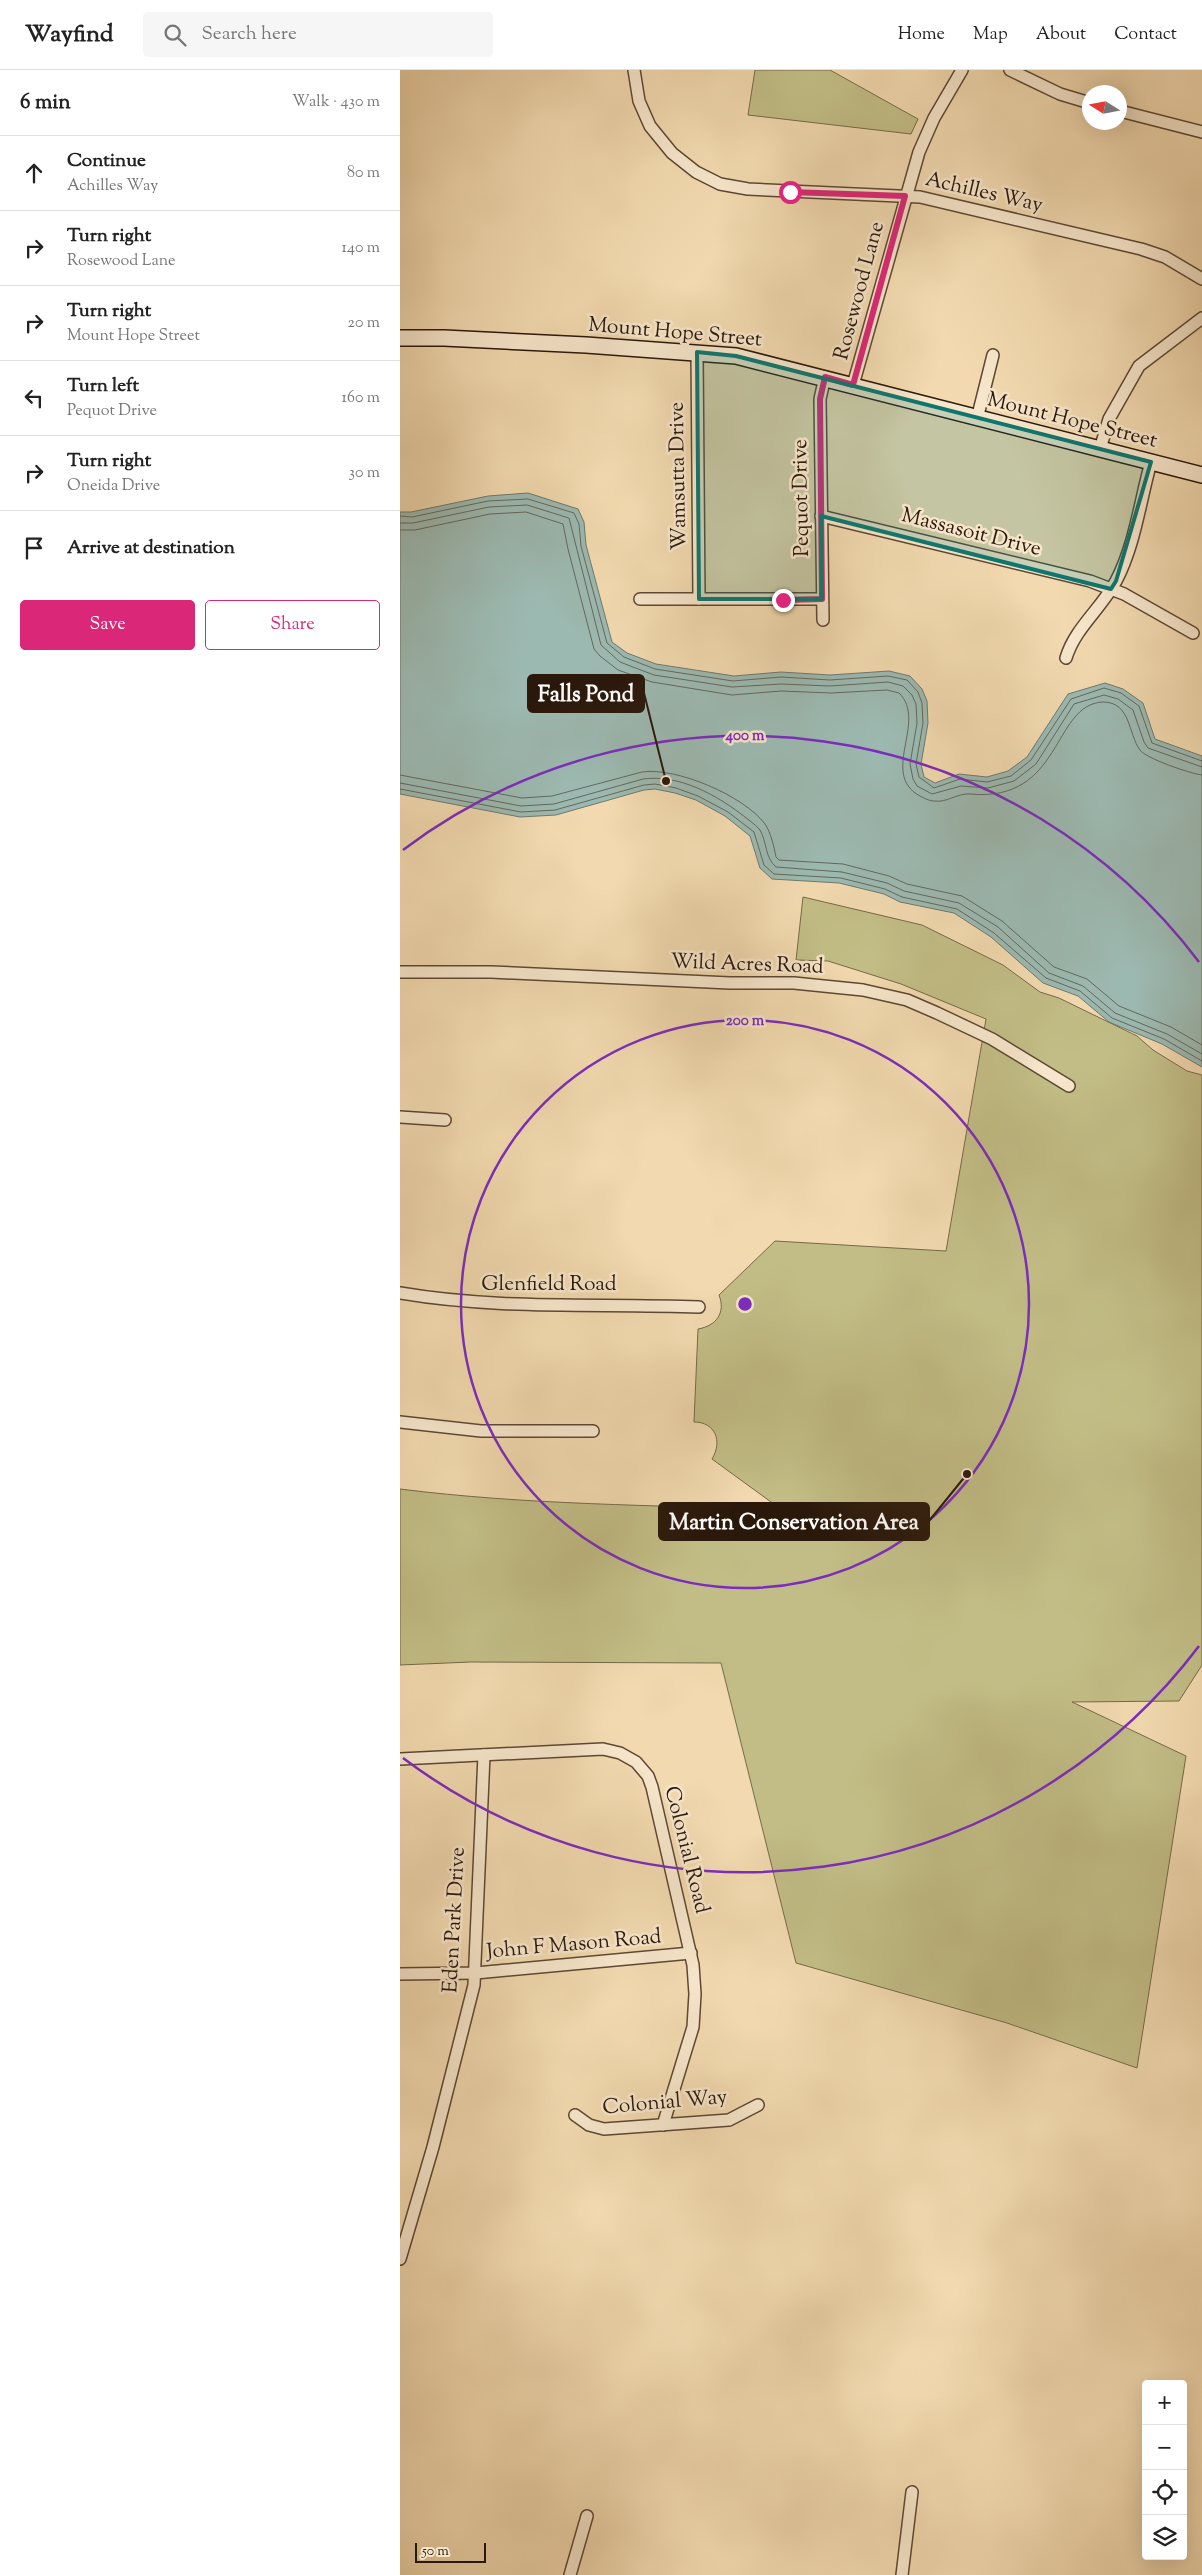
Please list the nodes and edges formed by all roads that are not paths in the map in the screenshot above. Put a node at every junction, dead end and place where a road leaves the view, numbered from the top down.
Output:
1 (634, 70) edge
2 (962, 70) edge
3 (1010, 70) edge
4 (1082, 101) edge
5 (1127, 113) edge
6 (1202, 132) edge
7 (905, 196) junction
8 (1202, 279) edge
9 (1202, 318) edge
10 (400, 338) edge
11 (697, 352) junction
12 (993, 355) dead end
13 (825, 377) junction
14 (853, 385) junction
15 (977, 419) junction
16 (1100, 449) junction
17 (1151, 462) junction
18 (1202, 475) edge
19 (821, 516) junction
20 (1111, 589) junction
21 (640, 599) dead end
22 (699, 599) junction
23 (822, 599) junction
24 (823, 620) dead end
25 (1192, 633) dead end
26 (1066, 658) dead end
27 (400, 972) edge
28 (1069, 1086) dead end
29 (400, 1117) edge
30 (445, 1120) dead end
31 (400, 1293) edge
32 (698, 1307) dead end
33 (400, 1422) edge
34 (593, 1431) dead end
35 (484, 1755) junction
36 (400, 1758) edge
37 (691, 1953) junction
38 (476, 1973) junction
39 (400, 1974) edge
40 (758, 2105) dead end
41 (575, 2115) dead end
42 (663, 2125) junction
43 (400, 2259) edge
44 (912, 2492) dead end
45 (587, 2516) dead end
46 (570, 2575) edge
47 (902, 2575) edge

1 - 7 street, Achilles Way
2 - 7 street, Rosewood Lane
3 - 4 street
5 - 6 street
7 - 8 street, Achilles Way
7 - 14 street, Rosewood Lane
9 - 16 street
10 - 11 street, Mount Hope Street
11 - 13 street, Mount Hope Street
11 - 22 street, Wamsutta Drive
12 - 15 street
13 - 14 street, Mount Hope Street
13 - 19 street, Pequot Drive
14 - 15 street, Mount Hope Street
15 - 16 street, Mount Hope Street
16 - 17 street, Mount Hope Street
17 - 18 street, Mount Hope Street
17 - 20 street
19 - 20 street, Massasoit Drive
19 - 23 street, Pequot Drive
20 - 25 street, Massasoit Drive
20 - 26 street
21 - 22 street
22 - 23 street
23 - 24 street, Pequot Drive
27 - 28 street, Wild Acres Road
29 - 30 street
31 - 32 street, Glenfield Road
33 - 34 street
35 - 36 street, Colonial Road
35 - 37 street, Colonial Road
35 - 38 street, Eden Park Drive
37 - 38 street, John F Mason Road
37 - 42 street, Colonial Road
38 - 39 street, John F Mason Road
38 - 43 street, Eden Park Drive
40 - 42 street, Colonial Way
41 - 42 street, Colonial Way
44 - 47 street
45 - 46 street

